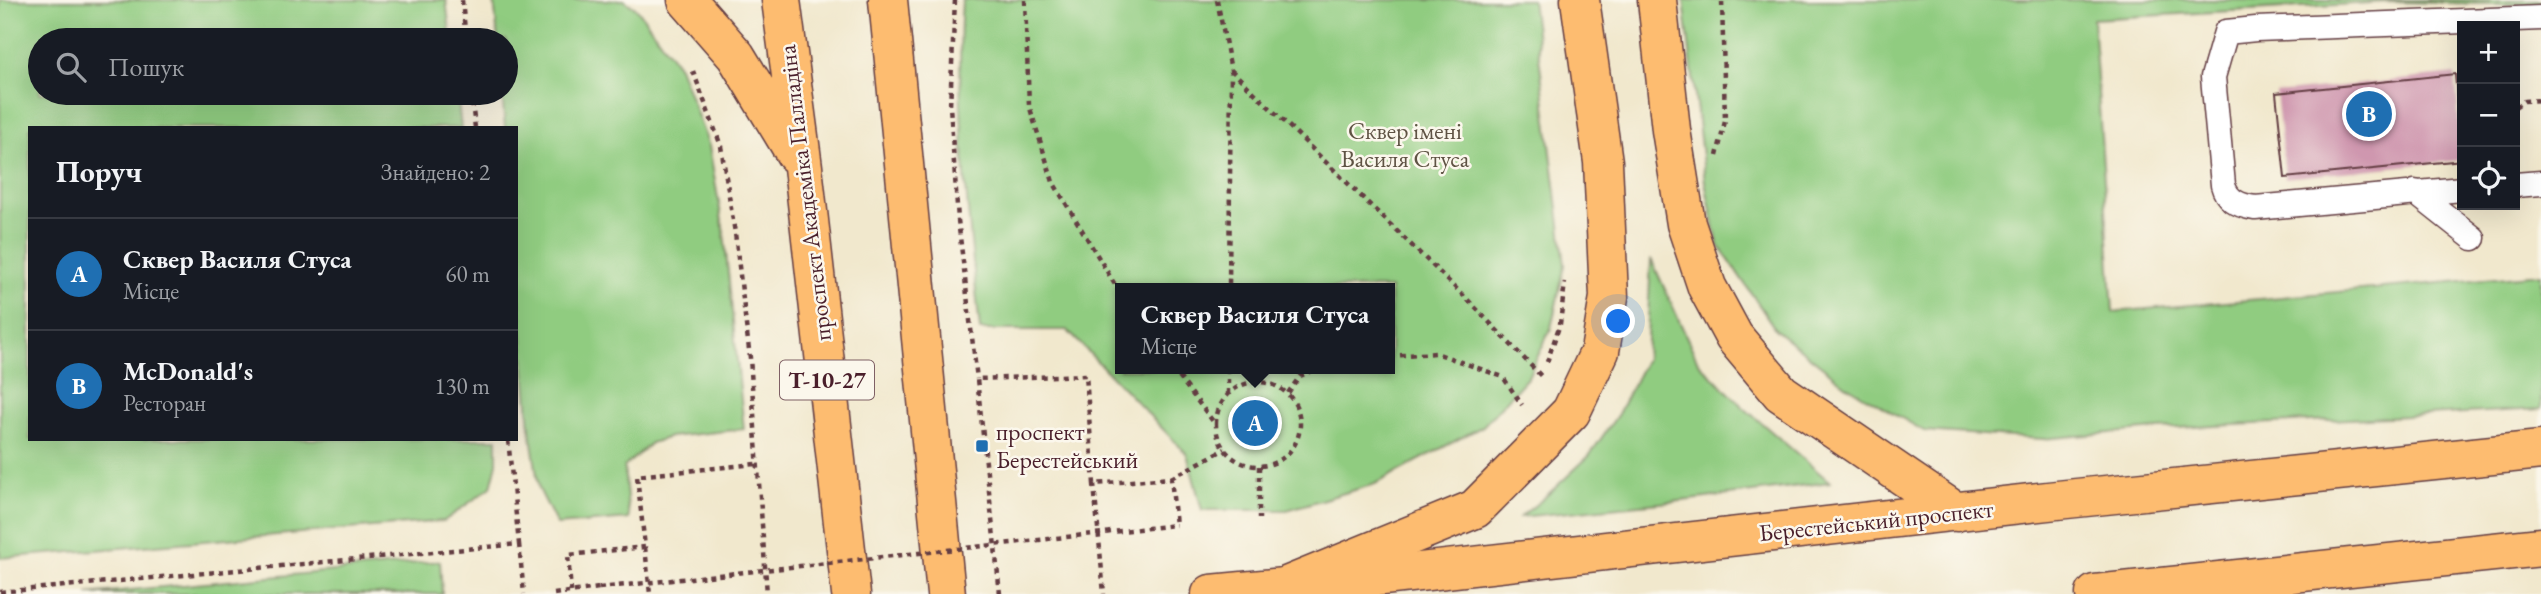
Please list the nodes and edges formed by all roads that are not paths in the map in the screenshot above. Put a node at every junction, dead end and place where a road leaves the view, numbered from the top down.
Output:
1 (687, 0) edge
2 (781, 0) edge
3 (888, 0) edge
4 (913, 0) edge
5 (1580, 0) edge
6 (1657, 0) edge
7 (2541, 18) edge
8 (803, 167) junction
9 (907, 180) junction
10 (2541, 183) edge
11 (2520, 185) edge
12 (2457, 189) edge
13 (2415, 192) junction
14 (2473, 238) dead end
15 (2541, 450) edge
16 (1956, 512) junction
17 (2541, 547) edge
18 (1284, 587) junction
19 (851, 594) edge
20 (946, 594) edge
21 (1211, 594) edge
22 (2095, 594) edge

1 - 8 main road
2 - 8 main road, проспект Академіка Палладіна
3 - 9 main road
4 - 9 main road
5 - 18 main road
6 - 16 main road
7 - 13 lane
8 - 19 main road, проспект Академіка Палладіна / Т-10-27
9 - 20 main road
10 - 11 lane
12 - 13 lane
13 - 14 lane
15 - 16 main road, Берестейський проспект
16 - 18 main road, Берестейський проспект
17 - 22 main road
18 - 21 main road, Берестейський проспект

